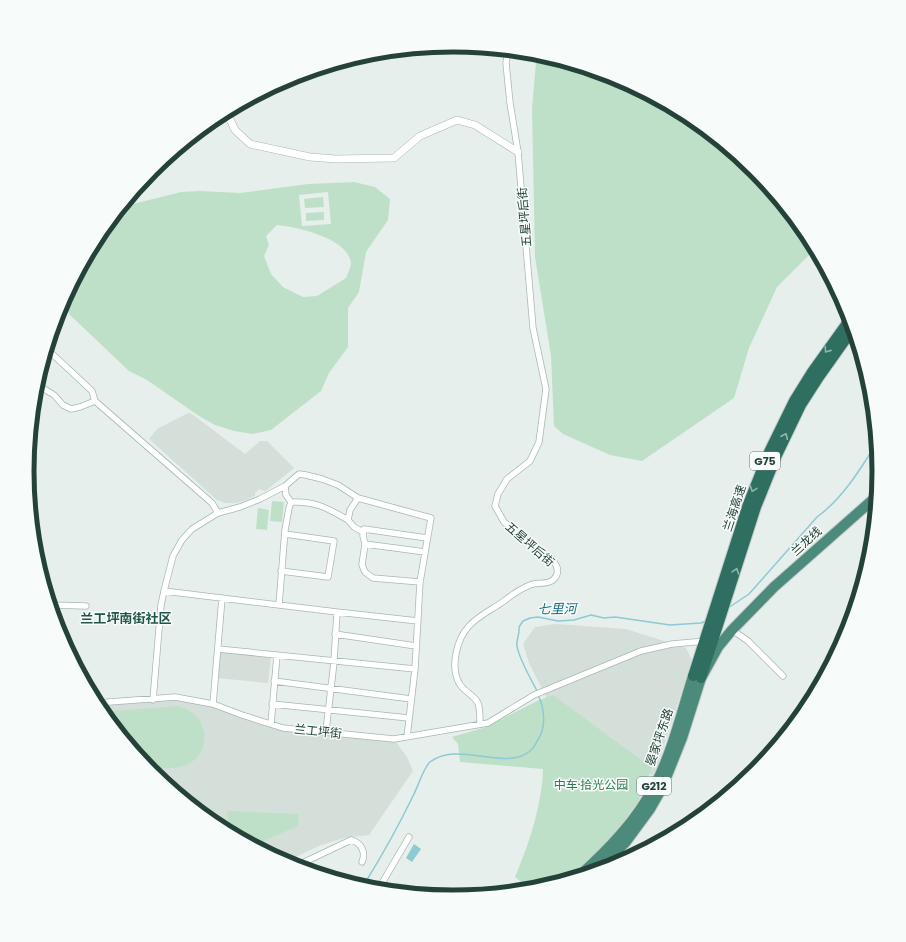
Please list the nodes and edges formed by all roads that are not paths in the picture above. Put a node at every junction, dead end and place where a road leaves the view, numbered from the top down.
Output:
1 (507, 56) edge
2 (229, 117) edge
3 (518, 152) junction
4 (845, 325) edge
5 (849, 334) edge
6 (51, 353) edge
7 (42, 388) edge
8 (95, 401) junction
9 (286, 486) junction
10 (358, 498) junction
11 (871, 501) edge
12 (291, 502) junction
13 (218, 513) junction
14 (348, 520) junction
15 (363, 532) junction
16 (285, 534) junction
17 (427, 538) junction
18 (365, 544) junction
19 (425, 552) junction
20 (282, 571) junction
21 (420, 582) junction
22 (164, 591) junction
23 (222, 598) junction
24 (56, 605) edge
25 (279, 605) junction
26 (86, 606) dead end
27 (755, 606) junction
28 (337, 612) junction
29 (418, 621) junction
30 (712, 624) junction
31 (732, 630) junction
32 (335, 634) junction
33 (714, 641) junction
34 (416, 646) junction
35 (218, 650) junction
36 (277, 655) junction
37 (334, 662) junction
38 (415, 669) junction
39 (783, 676) dead end
40 (697, 677) junction
41 (274, 681) junction
42 (330, 688) junction
43 (411, 699) junction
44 (153, 700) junction
45 (104, 703) edge
46 (213, 704) junction
47 (272, 704) junction
48 (328, 710) junction
49 (409, 718) junction
50 (271, 724) junction
51 (480, 724) junction
52 (326, 731) junction
53 (407, 737) junction
54 (659, 786) junction
55 (409, 837) dead end
56 (607, 860) edge
57 (304, 862) edge
58 (362, 862) dead end
59 (587, 868) edge
60 (382, 884) edge

1 - 3 street
2 - 3 street
3 - 51 street, 五星坪后街
4 -> 30 highway, 兰海高速 / G75
30 -> 5 highway, 兰海高速 / G75
6 - 8 street
7 - 8 street
8 - 13 street
9 - 10 street
9 - 12 street
9 - 13 street
10 - 14 street
10 - 17 street
11 - 27 highway, 兰龙线 / G212
12 - 14 street
12 - 16 street
13 - 22 street
14 - 15 street
15 - 17 street
15 - 18 street
16 - 20 street
16 - 20 street
17 - 19 street
18 - 19 street
18 - 21 street
19 - 21 street
20 - 25 street
21 - 29 street
22 - 23 street
22 - 44 street
23 - 25 street
23 - 35 street
24 - 26 street
25 - 28 street
27 - 31 highway, 兰龙线 / G212
27 - 33 highway, 兰龙线 / G212
28 - 29 street
28 - 32 street
29 - 34 street
30 - 33 highway, 兰海高速 / G75
31 - 33 highway, 兰龙线 / G212
31 - 39 street
32 - 34 street
32 - 37 street
33 - 40 highway, 兰海高速 / G75
33 - 40 highway, 兰龙线 / G212
33 - 51 street, 兰工坪街
34 - 38 street
35 - 36 street
35 - 46 street
36 - 37 street
36 - 41 street
37 - 38 street
37 - 42 street
38 - 43 street
40 - 54 highway, 晏家坪东路 / G212
41 - 42 street
41 - 47 street
42 - 43 street
42 - 48 street
43 - 49 street
44 - 45 street, 兰工坪街
44 - 46 street, 兰工坪街
46 - 50 street, 兰工坪街
47 - 48 street
47 - 50 street
48 - 49 street
48 - 52 street
49 - 53 street
50 - 52 street, 兰工坪街
51 - 53 street, 兰工坪街
52 - 53 street, 兰工坪街
54 - 56 highway, 晏家坪东路 / G212
54 - 59 highway, 晏家坪东路 / G212
55 - 60 street
57 - 58 street

